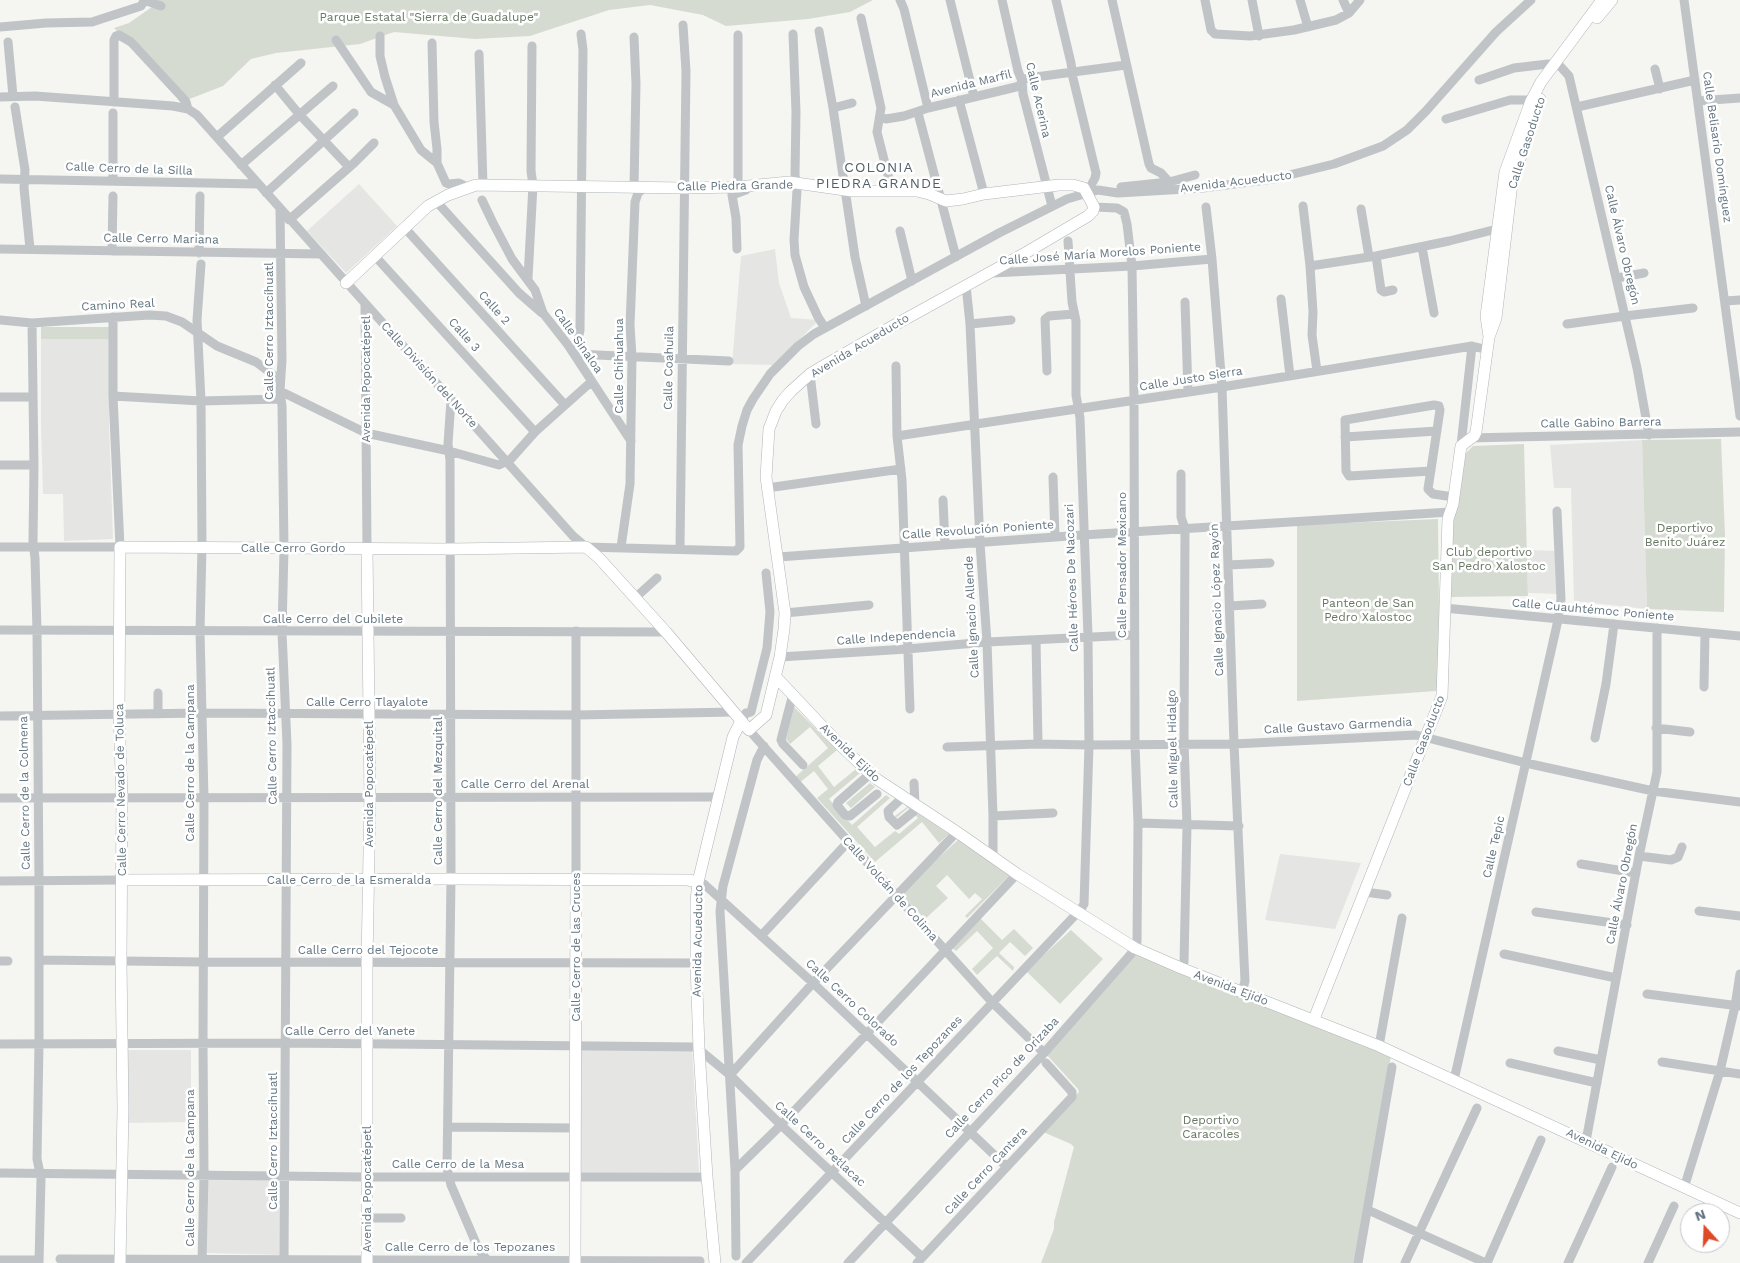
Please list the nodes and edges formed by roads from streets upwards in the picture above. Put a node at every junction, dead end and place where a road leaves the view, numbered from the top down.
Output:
1 (900, 0) edge
2 (950, 0) edge
3 (1002, 0) edge
4 (1056, 0) edge
5 (1112, 0) edge
6 (1205, 0) edge
7 (1252, 0) edge
8 (1300, 0) edge
9 (1344, 0) edge
10 (1360, 0) edge
11 (1531, 0) edge
12 (1602, 0) edge
13 (1612, 0) edge
14 (1684, 0) edge
15 (144, 1) edge
16 (161, 6) dead end
17 (1349, 13) junction
18 (861, 18) dead end
19 (683, 26) dead end
20 (0, 27) edge
21 (1308, 27) junction
22 (819, 31) dead end
23 (581, 34) dead end
24 (792, 34) dead end
25 (738, 35) dead end
26 (380, 36) dead end
27 (1260, 36) junction
28 (634, 37) dead end
29 (336, 40) dead end
30 (8, 42) dead end
31 (432, 43) dead end
32 (532, 46) dead end
33 (479, 54) dead end
34 (301, 62) dead end
35 (1126, 65) junction
36 (1556, 65) junction
37 (1655, 69) dead end
38 (1072, 71) junction
39 (1479, 80) dead end
40 (1695, 80) junction
41 (1022, 81) junction
42 (275, 86) junction
43 (333, 86) dead end
44 (1660, 89) junction
45 (13, 96) junction
46 (0, 97) edge
47 (974, 97) junction
48 (1740, 98) edge
49 (959, 100) junction
50 (1698, 101) junction
51 (114, 102) junction
52 (1535, 102) junction
53 (852, 103) dead end
54 (394, 105) junction
55 (16, 107) dead end
56 (1577, 107) junction
57 (833, 108) junction
58 (928, 108) junction
59 (188, 109) junction
60 (114, 113) dead end
61 (354, 113) dead end
62 (918, 113) junction
63 (299, 114) junction
64 (880, 117) junction
65 (1446, 119) dead end
66 (217, 137) junction
67 (324, 141) junction
68 (374, 143) dead end
69 (437, 163) junction
70 (241, 165) junction
71 (349, 167) junction
72 (1195, 175) dead end
73 (24, 178) junction
74 (0, 179) edge
75 (113, 181) junction
76 (1169, 182) junction
77 (258, 184) junction
78 (797, 184) junction
79 (483, 185) junction
80 (533, 185) junction
81 (582, 186) junction
82 (744, 186) junction
83 (1046, 186) junction
84 (467, 187) junction
85 (639, 187) junction
86 (684, 188) junction
87 (845, 190) junction
88 (1102, 190) junction
89 (892, 191) junction
90 (266, 193) junction
91 (1087, 193) junction
92 (984, 194) junction
93 (113, 196) dead end
94 (200, 196) dead end
95 (482, 200) dead end
96 (940, 200) junction
97 (436, 201) junction
98 (1052, 206) junction
99 (1303, 206) dead end
100 (1094, 207) junction
101 (1206, 207) dead end
102 (280, 209) junction
103 (1361, 209) dead end
104 (290, 220) junction
105 (404, 227) junction
106 (1501, 230) junction
107 (900, 231) dead end
108 (1068, 241) dead end
109 (1422, 247) junction
110 (0, 249) edge
111 (30, 249) junction
112 (737, 249) dead end
113 (112, 251) junction
114 (199, 253) junction
115 (282, 254) junction
116 (320, 254) junction
117 (374, 255) junction
118 (956, 256) junction
119 (1372, 256) junction
120 (1212, 259) junction
121 (201, 264) dead end
122 (1132, 266) junction
123 (1310, 266) junction
124 (1070, 269) junction
125 (989, 273) junction
126 (1644, 273) dead end
127 (528, 278) junction
128 (1617, 278) junction
129 (912, 281) junction
130 (346, 283) junction
131 (966, 285) junction
132 (1393, 290) dead end
133 (1281, 299) dead end
134 (1740, 300) edge
135 (1726, 301) junction
136 (1185, 302) dead end
137 (365, 305) junction
138 (866, 306) junction
139 (1693, 308) dead end
140 (543, 313) junction
141 (1434, 313) dead end
142 (1074, 314) junction
143 (1625, 316) junction
144 (113, 317) junction
145 (0, 320) edge
146 (1011, 320) dead end
147 (32, 323) junction
148 (970, 324) junction
149 (1567, 324) dead end
150 (825, 328) junction
151 (198, 334) junction
152 (1472, 346) junction
153 (1488, 350) junction
154 (575, 354) junction
155 (632, 358) junction
156 (682, 359) junction
157 (729, 361) dead end
158 (896, 366) dead end
159 (1047, 371) dead end
160 (1317, 371) junction
161 (810, 374) junction
162 (1290, 376) junction
163 (280, 380) junction
164 (591, 382) junction
165 (1222, 387) junction
166 (1188, 392) junction
167 (280, 395) junction
168 (0, 396) edge
169 (113, 396) junction
170 (34, 397) junction
171 (451, 400) junction
172 (1134, 400) junction
173 (201, 401) junction
174 (566, 405) junction
175 (1078, 408) junction
176 (1740, 416) edge
177 (816, 424) dead end
178 (974, 425) junction
179 (1437, 431) junction
180 (535, 432) junction
181 (1740, 432) edge
182 (366, 433) junction
183 (1649, 435) junction
184 (897, 436) junction
185 (1345, 437) junction
186 (631, 441) junction
187 (1465, 441) junction
188 (449, 452) junction
189 (507, 462) junction
190 (0, 465) edge
191 (34, 465) junction
192 (901, 469) junction
193 (1430, 471) junction
194 (1181, 474) dead end
195 (1054, 477) dead end
196 (767, 488) junction
197 (1454, 497) junction
198 (943, 500) dead end
199 (1556, 510) dead end
200 (1450, 512) junction
201 (1226, 526) junction
202 (1185, 529) junction
203 (1135, 532) junction
204 (1083, 535) junction
205 (1055, 537) junction
206 (980, 543) junction
207 (945, 545) junction
208 (0, 547) edge
209 (34, 547) junction
210 (120, 547) junction
211 (202, 547) junction
212 (621, 547) junction
213 (284, 548) junction
214 (586, 548) junction
215 (905, 548) junction
216 (367, 549) junction
217 (450, 549) junction
218 (680, 549) junction
219 (778, 557) junction
220 (1270, 563) dead end
221 (1228, 565) junction
222 (766, 573) dead end
223 (658, 578) dead end
224 (636, 598) junction
225 (1262, 604) dead end
226 (869, 605) dead end
227 (1230, 606) junction
228 (1444, 608) junction
229 (785, 613) junction
230 (1558, 620) junction
231 (1614, 624) junction
232 (1657, 628) junction
233 (0, 630) edge
234 (37, 630) junction
235 (119, 631) junction
236 (200, 631) junction
237 (451, 631) junction
238 (576, 631) junction
239 (282, 632) junction
240 (368, 632) junction
241 (666, 632) junction
242 (1705, 633) junction
243 (1134, 635) junction
244 (1088, 636) junction
245 (1740, 636) edge
246 (1036, 640) junction
247 (987, 642) junction
248 (907, 650) junction
249 (780, 657) junction
250 (776, 676) junction
251 (1704, 687) dead end
252 (158, 693) dead end
253 (792, 694) junction
254 (910, 709) dead end
255 (203, 713) junction
256 (158, 714) junction
257 (286, 714) junction
258 (369, 714) junction
259 (450, 714) junction
260 (576, 714) junction
261 (37, 715) junction
262 (119, 715) junction
263 (0, 716) edge
264 (737, 716) junction
265 (1656, 728) junction
266 (749, 730) junction
267 (1690, 732) dead end
268 (1426, 737) junction
269 (1595, 738) dead end
270 (1038, 744) junction
271 (1184, 744) junction
272 (1234, 744) junction
273 (991, 745) junction
274 (1135, 745) junction
275 (764, 746) junction
276 (1089, 746) junction
277 (947, 747) dead end
278 (1526, 763) junction
279 (802, 765) dead end
280 (870, 774) junction
281 (914, 783) dead end
282 (1653, 791) junction
283 (877, 794) dead end
284 (576, 796) junction
285 (451, 797) junction
286 (720, 797) junction
287 (903, 797) junction
288 (0, 798) edge
289 (122, 798) junction
290 (204, 798) junction
291 (286, 798) junction
292 (370, 798) junction
293 (38, 799) junction
294 (1740, 802) edge
295 (914, 808) junction
296 (1053, 813) dead end
297 (993, 816) junction
298 (1138, 823) junction
299 (1187, 825) junction
300 (1239, 826) junction
301 (958, 832) junction
302 (848, 842) junction
303 (1682, 847) dead end
304 (1639, 856) junction
305 (993, 857) junction
306 (1581, 864) dead end
307 (1636, 873) junction
308 (1017, 874) junction
309 (451, 879) junction
310 (122, 880) junction
311 (203, 880) junction
312 (285, 880) junction
313 (368, 880) junction
314 (576, 880) junction
315 (0, 881) edge
316 (39, 881) junction
317 (698, 882) junction
318 (1366, 892) junction
319 (896, 895) junction
320 (1387, 895) dead end
321 (721, 900) junction
322 (1699, 911) dead end
323 (1536, 912) dead end
324 (1077, 913) junction
325 (1740, 916) edge
326 (1402, 918) dead end
327 (1626, 925) junction
328 (761, 936) junction
329 (1135, 948) junction
330 (945, 950) junction
331 (1504, 954) dead end
332 (40, 960) junction
333 (121, 961) junction
334 (202, 962) junction
335 (285, 962) junction
336 (368, 963) junction
337 (450, 963) junction
338 (577, 963) junction
339 (696, 963) junction
340 (1181, 968) junction
341 (1740, 974) edge
342 (1616, 978) junction
343 (813, 983) junction
344 (1242, 992) junction
345 (1648, 994) dead end
346 (992, 1002) junction
347 (1737, 1006) edge
348 (1314, 1019) junction
349 (867, 1033) junction
350 (286, 1043) junction
351 (0, 1044) edge
352 (39, 1044) junction
353 (122, 1044) junction
354 (203, 1044) junction
355 (367, 1044) junction
356 (449, 1044) junction
357 (575, 1046) junction
358 (1378, 1046) junction
359 (700, 1049) junction
360 (1558, 1051) dead end
361 (1044, 1053) junction
362 (1601, 1060) junction
363 (1662, 1062) dead end
364 (1046, 1063) dead end
365 (1510, 1063) dead end
366 (1392, 1067) dead end
367 (1720, 1072) junction
368 (1740, 1074) edge
369 (730, 1075) junction
370 (1454, 1080) junction
371 (917, 1082) junction
372 (1597, 1083) junction
373 (1477, 1108) dead end
374 (781, 1125) junction
375 (448, 1127) junction
376 (574, 1128) junction
377 (969, 1132) junction
378 (1541, 1140) dead end
379 (1586, 1141) junction
380 (1006, 1167) junction
381 (1612, 1167) dead end
382 (735, 1170) junction
383 (0, 1172) edge
384 (41, 1173) junction
385 (833, 1173) junction
386 (121, 1174) junction
387 (204, 1175) junction
388 (286, 1176) junction
389 (449, 1176) junction
390 (367, 1177) junction
391 (575, 1177) junction
392 (707, 1177) junction
393 (1684, 1188) junction
394 (1674, 1206) dead end
395 (1368, 1210) junction
396 (1740, 1214) edge
397 (366, 1218) junction
398 (401, 1218) dead end
399 (885, 1222) junction
400 (1419, 1233) junction
401 (736, 1256) dead end
402 (60, 1259) dead end
403 (0, 1260) edge
404 (920, 1260) edge
405 (120, 1261) edge
406 (202, 1261) edge
407 (284, 1261) edge
408 (367, 1261) edge
409 (487, 1261) edge
410 (700, 1261) dead end
411 (40, 1262) edge
412 (575, 1262) edge
413 (714, 1263) edge
414 (746, 1263) edge
415 (848, 1263) edge
416 (1358, 1263) edge
417 (1406, 1263) edge
418 (1487, 1263) edge
419 (1568, 1263) edge
420 (1648, 1263) edge

1 - 58 street
2 - 47 street
3 - 41 street, Calle Acerina
4 - 38 street
5 - 35 street
6 - 27 street
7 - 27 street
8 - 21 street
9 - 17 street
10 - 17 street
11 - 88 street, Avenida Acueducto
12 - 36 street, Calle Gasoducto
13 - 36 street, Calle Gasoducto
14 - 40 street, Calle Belisario Domínguez
15 - 16 street
15 - 20 street
17 - 21 street
18 - 64 street
19 - 86 street, Calle Coahuila
21 - 27 street
22 - 57 street
23 - 81 street
24 - 78 street
25 - 82 street
26 - 54 street
28 - 85 street
29 - 54 street
30 - 45 street
31 - 69 street
32 - 80 street
33 - 79 street
34 - 42 street
35 - 38 street, Avenida Marfil
35 - 76 street
36 - 39 street
36 - 52 street, Calle Gasoducto
36 - 56 street, Calle Álvaro Obregón
37 - 44 street
38 - 41 street, Avenida Marfil
38 - 91 street
40 - 44 street
40 - 50 street, Calle Belisario Domínguez
41 - 47 street, Avenida Marfil
41 - 83 street, Calle Acerina
42 - 63 street
42 - 66 street
43 - 63 street
44 - 56 street
45 - 46 street
45 - 51 street
47 - 49 street, Avenida Marfil
48 - 50 street
49 - 58 street, Avenida Marfil
49 - 92 street
50 - 135 street, Calle Belisario Domínguez
51 - 59 street
51 - 59 street, Calle División del Norte
52 - 65 street
52 - 106 street, Calle Gasoducto
53 - 57 street
54 - 69 street
55 - 73 street
56 - 128 street, Calle Álvaro Obregón
57 - 87 street
58 - 62 street, Avenida Marfil
59 - 66 street, Calle División del Norte
60 - 75 street
61 - 67 street
62 - 64 street, Avenida Marfil
62 - 96 street
63 - 67 street
63 - 70 street
64 - 89 street
66 - 70 street, Calle División del Norte
67 - 71 street
67 - 90 street
68 - 71 street
69 - 84 street
70 - 77 street, Calle División del Norte
71 - 104 street
72 - 76 street
73 - 74 street, Calle Cerro de la Silla
73 - 75 street, Calle Cerro de la Silla
73 - 111 street
75 - 77 street, Calle Cerro de la Silla
76 - 88 street
77 - 90 street, Calle División del Norte
78 - 82 street, Calle Piedra Grande
78 - 87 street, Calle Piedra Grande
78 - 150 street
79 - 80 street, Calle Piedra Grande
79 - 84 street, Calle Piedra Grande
80 - 81 street, Calle Piedra Grande
80 - 127 street
81 - 85 street, Calle Piedra Grande
81 - 154 street
82 - 86 street, Calle Piedra Grande
82 - 112 street
83 - 91 street, Calle Piedra Grande
83 - 92 street, Calle Piedra Grande
83 - 98 street, Calle Acerina
84 - 97 street, Calle Piedra Grande
85 - 86 street, Calle Piedra Grande
85 - 155 street, Calle Chihuahua
86 - 156 street, Calle Coahuila
87 - 89 street, Calle Piedra Grande
87 - 138 street
88 - 91 street, Avenida Acueducto
89 - 96 street, Calle Piedra Grande
90 - 102 street, Calle División del Norte
91 - 98 street, Avenida Acueducto
91 - 100 street
92 - 96 street, Calle Piedra Grande
93 - 113 street
94 - 114 street
95 - 127 street, Calle Sinaloa
96 - 118 street
97 - 105 street, Calle Piedra Grande
97 - 140 street
98 - 118 street, Avenida Acueducto
99 - 123 street
100 - 122 street, Calle Pensador Mexicano
100 - 125 street, Avenida Acueducto
101 - 120 street, Calle Ignacio López Rayón
102 - 104 street, Calle División del Norte
102 - 115 street, Calle Cerro Iztaccíhuatl
103 - 119 street
104 - 116 street, Calle División del Norte
105 - 117 street, Calle Piedra Grande
105 - 174 street, Calle 2
106 - 109 street
106 - 153 street, Calle Gasoducto
107 - 129 street
108 - 124 street, Calle Héroes De Nacozari
109 - 119 street
109 - 141 street
110 - 111 street, Calle Cerro Mariana
111 - 113 street, Calle Cerro Mariana
113 - 114 street, Calle Cerro Mariana
114 - 115 street, Calle Cerro Mariana
115 - 116 street, Calle Cerro Mariana
115 - 163 street, Calle Cerro Iztaccíhuatl
116 - 130 street, Calle División del Norte
117 - 130 street, Calle Piedra Grande
117 - 180 street, Calle 3
118 - 129 street, Avenida Acueducto
119 - 123 street
119 - 132 street
120 - 122 street, Calle José María Morelos Poniente
120 - 165 street, Calle Ignacio López Rayón
121 - 151 street, Calle Cerro de la Campana
122 - 124 street, Calle José María Morelos Poniente
122 - 172 street, Calle Pensador Mexicano
123 - 160 street
124 - 125 street, Calle José María Morelos Poniente
124 - 142 street, Calle Héroes De Nacozari
125 - 131 street, Avenida Acueducto
126 - 128 street
127 - 140 street, Calle Sinaloa
128 - 143 street, Calle Álvaro Obregón
129 - 138 street, Avenida Acueducto
130 - 137 street, Calle División del Norte
131 - 148 street, Calle Ignacio Allende
131 - 161 street, Avenida Acueducto
133 - 162 street
134 - 135 street
135 - 176 street, Calle Belisario Domínguez
136 - 166 street
137 - 171 street, Calle División del Norte
137 - 182 street, Avenida Popocatépetl
138 - 150 street, Avenida Acueducto
139 - 143 street
140 - 154 street, Calle Sinaloa
142 - 159 street
142 - 175 street, Calle Héroes De Nacozari
143 - 149 street
143 - 183 street, Calle Álvaro Obregón
144 - 147 street, Camino Real
144 - 151 street, Camino Real
144 - 169 street, Calle Cerro Nevado de Toluca
145 - 147 street, Camino Real
146 - 148 street
147 - 170 street, Calle Cerro de la Colmena
148 - 178 street, Calle Ignacio Allende
150 - 218 street, Avenida Acueducto
151 - 163 street, Camino Real
151 - 173 street, Calle Cerro de la Campana
152 - 153 street, Calle Justo Sierra
152 - 160 street, Calle Justo Sierra
152 - 187 street, Calle Gasoducto
153 - 187 street, Calle Gasoducto
154 - 155 street
154 - 164 street, Calle Sinaloa
155 - 156 street
155 - 186 street, Calle Chihuahua
156 - 157 street
156 - 218 street, Calle Coahuila
158 - 184 street
160 - 162 street, Calle Justo Sierra
161 - 177 street
161 - 196 street, Avenida Acueducto
162 - 165 street, Calle Justo Sierra
163 - 167 street, Calle Cerro Iztaccíhuatl
164 - 174 street
164 - 186 street, Calle Sinaloa
165 - 166 street, Calle Justo Sierra
165 - 201 street, Calle Ignacio López Rayón
166 - 172 street, Calle Justo Sierra
167 - 173 street
167 - 182 street
167 - 213 street, Calle Cerro Iztaccíhuatl
168 - 170 street
169 - 173 street
169 - 210 street, Calle Cerro Nevado de Toluca
170 - 191 street, Calle Cerro de la Colmena
171 - 188 street, Calle Cerro del Mezquital
171 - 189 street, Calle División del Norte
172 - 175 street, Calle Justo Sierra
172 - 203 street, Calle Pensador Mexicano
173 - 211 street, Calle Cerro de la Campana
174 - 180 street
175 - 178 street, Calle Justo Sierra
175 - 204 street, Calle Héroes De Nacozari
178 - 184 street, Calle Justo Sierra
178 - 206 street, Calle Ignacio Allende
179 - 185 street
179 - 185 street
179 - 193 street
180 - 189 street
181 - 183 street, Calle Gabino Barrera
182 - 188 street
182 - 216 street, Avenida Popocatépetl
183 - 187 street, Calle Gabino Barrera
184 - 192 street
185 - 193 street
186 - 212 street, Calle Chihuahua
187 - 197 street, Calle Gasoducto
188 - 189 street
188 - 217 street, Calle Cerro del Mezquital
189 - 214 street, Calle División del Norte
190 - 191 street
191 - 209 street, Calle Cerro de la Colmena
192 - 196 street
192 - 215 street
193 - 197 street
194 - 202 street, Calle Miguel Hidalgo
195 - 205 street
196 - 219 street, Avenida Acueducto
197 - 200 street, Calle Gasoducto
198 - 207 street
199 - 230 street, Calle Tepic
200 - 201 street, Calle Revolución Poniente
200 - 228 street, Calle Gasoducto
201 - 202 street, Calle Revolución Poniente
201 - 221 street, Calle Ignacio López Rayón
202 - 203 street, Calle Revolución Poniente
202 - 271 street, Calle Miguel Hidalgo
203 - 204 street, Calle Revolución Poniente
203 - 243 street, Calle Pensador Mexicano
204 - 205 street, Calle Revolución Poniente
204 - 244 street, Calle Héroes De Nacozari
205 - 206 street, Calle Revolución Poniente
206 - 207 street, Calle Revolución Poniente
206 - 247 street, Calle Ignacio Allende
207 - 215 street, Calle Revolución Poniente
208 - 209 street, Calle Cerro Gordo
209 - 210 street, Calle Cerro Gordo
209 - 234 street, Calle Cerro de la Colmena
210 - 211 street, Calle Cerro Gordo
210 - 235 street, Calle Cerro Nevado de Toluca
211 - 213 street, Calle Cerro Gordo
211 - 236 street, Calle Cerro de la Campana
212 - 214 street
212 - 218 street
213 - 216 street, Calle Cerro Gordo
213 - 239 street, Calle Cerro Iztaccíhuatl
214 - 217 street, Calle Cerro Gordo
214 - 224 street, Calle División del Norte
215 - 219 street, Calle Revolución Poniente
215 - 248 street
216 - 217 street, Calle Cerro Gordo
216 - 240 street, Avenida Popocatépetl
217 - 237 street, Calle Cerro del Mezquital
219 - 229 street, Avenida Acueducto
220 - 221 street
221 - 227 street, Calle Ignacio López Rayón
222 - 264 street, Avenida Acueducto
223 - 224 street
224 - 241 street, Calle División del Norte
225 - 227 street
226 - 229 street
227 - 272 street, Calle Ignacio López Rayón
228 - 230 street, Calle Cuauhtémoc Poniente
228 - 268 street, Calle Gasoducto
229 - 249 street, Avenida Acueducto
230 - 231 street, Calle Cuauhtémoc Poniente
230 - 278 street, Calle Tepic
231 - 232 street, Calle Cuauhtémoc Poniente
231 - 269 street
232 - 242 street, Calle Cuauhtémoc Poniente
232 - 265 street, Calle Álvaro Obregón
233 - 234 street, Calle Cerro del Cubilete
234 - 235 street, Calle Cerro del Cubilete
234 - 261 street, Calle Cerro de la Colmena
235 - 236 street, Calle Cerro del Cubilete
235 - 262 street, Calle Cerro Nevado de Toluca
236 - 239 street, Calle Cerro del Cubilete
236 - 255 street, Calle Cerro de la Campana
237 - 238 street, Calle Cerro del Cubilete
237 - 240 street, Calle Cerro del Cubilete
237 - 259 street, Calle Cerro del Mezquital
238 - 241 street, Calle Cerro del Cubilete
238 - 260 street, Calle Cerro de las Cruces
239 - 240 street, Calle Cerro del Cubilete
239 - 257 street, Calle Cerro Iztaccíhuatl
240 - 258 street, Avenida Popocatépetl
241 - 264 street, Calle División del Norte
242 - 245 street, Calle Cuauhtémoc Poniente
242 - 251 street
243 - 244 street, Calle Independencia
243 - 274 street, Calle Pensador Mexicano
244 - 246 street, Calle Independencia
244 - 276 street, Calle Héroes De Nacozari
246 - 247 street, Calle Independencia
246 - 270 street
247 - 248 street, Calle Independencia
247 - 273 street, Calle Ignacio Allende
248 - 249 street, Calle Independencia
248 - 254 street
249 - 250 street, Avenida Acueducto
250 - 253 street, Avenida Ejido
250 - 266 street, Avenida Acueducto
252 - 256 street
253 - 279 street
253 - 280 street, Avenida Ejido
255 - 256 street, Calle Cerro Tlayalote
255 - 257 street, Calle Cerro Tlayalote
255 - 290 street, Calle Cerro de la Campana
256 - 262 street, Calle Cerro Tlayalote
257 - 258 street, Calle Cerro Tlayalote
257 - 291 street, Calle Cerro Iztaccíhuatl
258 - 259 street, Calle Cerro Tlayalote
258 - 292 street, Avenida Popocatépetl
259 - 260 street, Calle Cerro Tlayalote
259 - 285 street, Calle Cerro del Mezquital
260 - 264 street, Calle Cerro Tlayalote
260 - 284 street, Calle Cerro de las Cruces
261 - 262 street, Calle Cerro Tlayalote
261 - 263 street, Calle Cerro Tlayalote
261 - 293 street, Calle Cerro de la Colmena
262 - 289 street, Calle Cerro Nevado de Toluca
264 - 266 street, Calle Volcán de Colima
264 - 286 street, Avenida Acueducto
265 - 267 street
265 - 282 street, Calle Álvaro Obregón
266 - 275 street, Calle Volcán de Colima
268 - 272 street, Calle Gustavo Garmendia
268 - 278 street, Calle Gustavo Garmendia
268 - 318 street, Calle Gasoducto
270 - 273 street, Calle Gustavo Garmendia
270 - 276 street, Calle Gustavo Garmendia
271 - 272 street, Calle Gustavo Garmendia
271 - 274 street, Calle Gustavo Garmendia
271 - 299 street, Calle Miguel Hidalgo
272 - 300 street, Calle Ignacio López Rayón
273 - 277 street, Calle Gustavo Garmendia
273 - 297 street, Calle Ignacio Allende
274 - 276 street, Calle Gustavo Garmendia
274 - 298 street, Calle Pensador Mexicano
275 - 302 street, Calle Volcán de Colima
275 - 321 street, Avenida Acueducto
276 - 324 street, Calle Héroes De Nacozari
278 - 282 street, Calle Gustavo Garmendia
278 - 370 street, Calle Tepic
280 - 283 street
280 - 287 street, Avenida Ejido
281 - 295 street
282 - 294 street, Calle Gustavo Garmendia
282 - 304 street, Calle Álvaro Obregón
284 - 285 street, Calle Cerro del Arenal
284 - 286 street, Calle Cerro del Arenal
284 - 314 street, Calle Cerro de las Cruces
285 - 292 street, Calle Cerro del Arenal
285 - 309 street, Calle Cerro del Mezquital
286 - 317 street, Avenida Acueducto
287 - 295 street, Avenida Ejido
287 - 295 street
288 - 293 street, Calle Cerro del Arenal
289 - 290 street, Calle Cerro del Arenal
289 - 293 street, Calle Cerro del Arenal
289 - 310 street, Calle Cerro Nevado de Toluca
290 - 291 street, Calle Cerro del Arenal
290 - 311 street, Calle Cerro de la Campana
291 - 292 street, Calle Cerro del Arenal
291 - 312 street, Calle Cerro Iztaccíhuatl
292 - 313 street, Avenida Popocatépetl
293 - 316 street, Calle Cerro de la Colmena
295 - 301 street, Avenida Ejido
296 - 297 street
297 - 305 street, Calle Ignacio Allende
298 - 299 street
298 - 329 street, Calle Pensador Mexicano
299 - 300 street
299 - 340 street, Calle Miguel Hidalgo
300 - 344 street, Calle Ignacio López Rayón
301 - 305 street, Avenida Ejido
301 - 319 street
302 - 319 street, Calle Volcán de Colima
302 - 328 street
303 - 304 street
304 - 307 street, Calle Álvaro Obregón
305 - 308 street, Avenida Ejido
306 - 307 street
307 - 327 street, Calle Álvaro Obregón
308 - 324 street, Avenida Ejido
308 - 330 street
309 - 313 street, Calle Cerro de la Esmeralda
309 - 314 street, Calle Cerro de la Esmeralda
309 - 337 street, Calle Cerro del Mezquital
310 - 311 street, Calle Cerro de la Esmeralda
310 - 316 street, Calle Cerro de la Esmeralda
310 - 333 street, Calle Cerro Nevado de Toluca
311 - 312 street, Calle Cerro de la Esmeralda
311 - 334 street, Calle Cerro de la Campana
312 - 313 street, Calle Cerro de la Esmeralda
312 - 335 street, Calle Cerro Iztaccíhuatl
313 - 336 street, Avenida Popocatépetl
314 - 317 street, Calle Cerro de la Esmeralda
314 - 338 street, Calle Cerro de las Cruces
315 - 316 street, Calle Cerro de la Esmeralda
316 - 332 street, Calle Cerro de la Colmena
317 - 321 street, Calle Cerro Colorado
317 - 339 street, Avenida Acueducto
318 - 320 street
318 - 348 street, Calle Gasoducto
319 - 330 street, Calle Volcán de Colima
319 - 343 street
321 - 328 street, Calle Cerro Colorado
321 - 369 street, Avenida Acueducto
322 - 325 street
323 - 327 street
324 - 329 street, Avenida Ejido
324 - 346 street, Calle Cerro de los Tepozanes
326 - 358 street
327 - 342 street, Calle Álvaro Obregón
328 - 343 street, Calle Cerro Colorado
329 - 340 street, Avenida Ejido
329 - 361 street, Calle Cerro Pico de Orizaba
330 - 346 street, Calle Volcán de Colima
330 - 349 street
331 - 342 street
332 - 333 street, Calle Cerro del Tejocote
332 - 352 street, Calle Cerro de la Colmena
333 - 334 street, Calle Cerro del Tejocote
333 - 353 street, Calle Cerro Nevado de Toluca
334 - 335 street, Calle Cerro del Tejocote
334 - 354 street, Calle Cerro de la Campana
335 - 336 street, Calle Cerro del Tejocote
335 - 350 street, Calle Cerro Iztaccíhuatl
336 - 337 street, Calle Cerro del Tejocote
336 - 355 street, Avenida Popocatépetl
337 - 338 street, Calle Cerro del Tejocote
337 - 356 street, Calle Cerro del Mezquital
338 - 339 street, Calle Cerro del Tejocote
338 - 357 street, Calle Cerro de las Cruces
339 - 359 street, Avenida Acueducto
340 - 344 street, Avenida Ejido
341 - 347 street
342 - 362 street, Calle Álvaro Obregón
343 - 349 street, Calle Cerro Colorado
343 - 369 street
344 - 348 street, Avenida Ejido
345 - 347 street
346 - 361 street, Calle Volcán de Colima
346 - 371 street, Calle Cerro de los Tepozanes
347 - 367 street
348 - 358 street, Avenida Ejido
349 - 371 street, Calle Cerro Colorado
349 - 374 street
350 - 354 street, Calle Cerro del Yanete
350 - 355 street, Calle Cerro del Yanete
350 - 388 street, Calle Cerro Iztaccíhuatl
351 - 352 street, Calle Cerro del Yanete
352 - 353 street, Calle Cerro del Yanete
352 - 384 street, Calle Cerro de la Colmena
353 - 354 street, Calle Cerro del Yanete
353 - 386 street, Calle Cerro Nevado de Toluca
354 - 387 street, Calle Cerro de la Campana
355 - 356 street, Calle Cerro del Yanete
355 - 390 street, Avenida Popocatépetl
356 - 357 street, Calle Cerro del Yanete
356 - 375 street, Calle Cerro del Mezquital
357 - 359 street, Calle Cerro del Yanete
357 - 376 street, Calle Cerro de las Cruces
358 - 370 street, Avenida Ejido
359 - 369 street, Calle Cerro Petlacac
359 - 392 street, Avenida Acueducto
360 - 362 street
361 - 377 street, Calle Cerro Pico de Orizaba
362 - 372 street, Calle Álvaro Obregón
363 - 367 street
364 - 380 street, Calle Cerro Cantera
365 - 372 street
366 - 395 street
367 - 368 street
367 - 393 street
369 - 374 street, Calle Cerro Petlacac
369 - 382 street, Avenida Acueducto
370 - 379 street, Avenida Ejido
371 - 377 street, Calle Cerro Colorado
371 - 385 street, Calle Cerro de los Tepozanes
372 - 379 street, Calle Álvaro Obregón
373 - 400 street
374 - 382 street
374 - 385 street, Calle Cerro Petlacac
375 - 376 street
375 - 389 street, Calle Cerro del Mezquital
376 - 391 street, Calle Cerro de las Cruces
377 - 380 street, Calle Cerro Colorado
377 - 399 street, Calle Cerro Pico de Orizaba
378 - 418 street
379 - 393 street, Avenida Ejido
380 - 404 street, Calle Cerro Cantera
381 - 419 street
382 - 401 street, Avenida Acueducto
383 - 384 street, Calle Cerro de la Mesa
384 - 386 street, Calle Cerro de la Mesa
384 - 411 street, Calle Cerro de la Colmena
385 - 399 street, Calle Cerro Petlacac
385 - 414 street, Calle Cerro de los Tepozanes
386 - 387 street, Calle Cerro de la Mesa
386 - 405 street, Calle Cerro Nevado de Toluca
387 - 388 street, Calle Cerro de la Mesa
387 - 406 street, Calle Cerro de la Campana
388 - 390 street, Calle Cerro de la Mesa
388 - 407 street, Calle Cerro Iztaccíhuatl
389 - 390 street, Calle Cerro de la Mesa
389 - 391 street, Calle Cerro de la Mesa
389 - 409 street, Calle Cerro del Mezquital
390 - 397 street, Avenida Popocatépetl
391 - 392 street, Calle Cerro de la Mesa
391 - 412 street, Calle Cerro de las Cruces
392 - 413 street, Avenida Acueducto
393 - 396 street, Avenida Ejido
394 - 420 street
395 - 400 street
395 - 416 street
397 - 398 street
397 - 408 street, Avenida Popocatépetl
399 - 404 street, Calle Cerro Petlacac
399 - 415 street, Calle Cerro Pico de Orizaba
400 - 417 street
400 - 418 street
402 - 405 street, Calle Cerro de los Tepozanes
403 - 411 street
405 - 406 street, Calle Cerro de los Tepozanes
406 - 407 street, Calle Cerro de los Tepozanes
407 - 408 street, Calle Cerro de los Tepozanes
408 - 409 street, Calle Cerro de los Tepozanes
409 - 412 street, Calle Cerro de los Tepozanes
410 - 412 street, Calle Cerro de los Tepozanes

